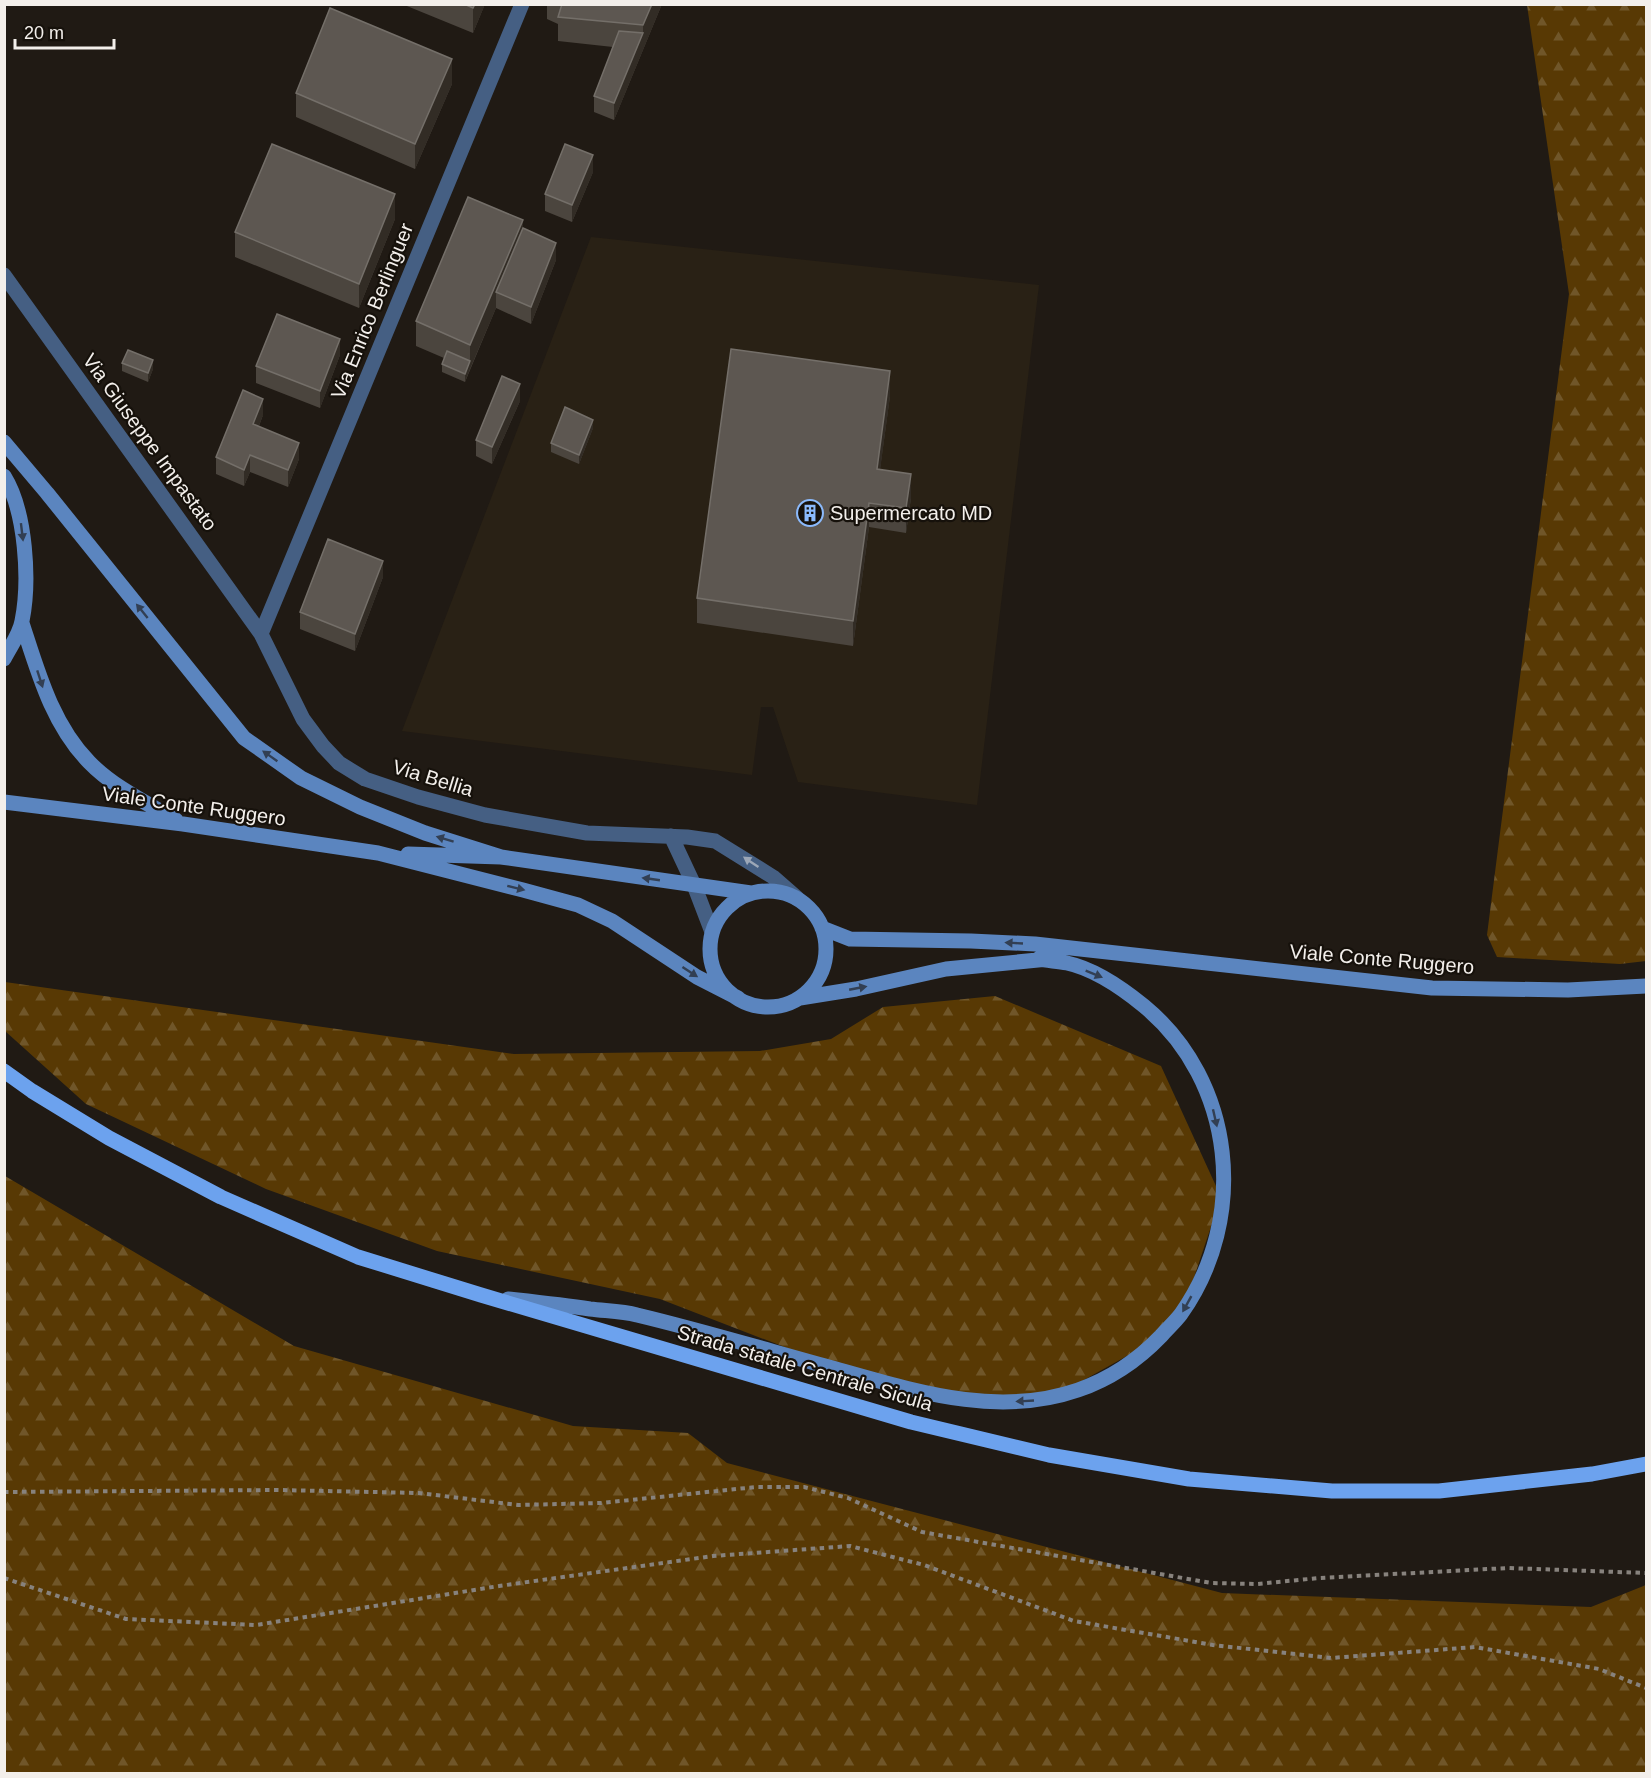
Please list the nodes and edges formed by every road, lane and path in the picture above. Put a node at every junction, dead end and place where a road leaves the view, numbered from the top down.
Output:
1 (522, 4) edge
2 (4, 275) edge
3 (4, 442) edge
4 (4, 476) edge
5 (22, 623) junction
6 (261, 634) junction
7 (4, 659) edge
8 (4, 802) edge
9 (183, 824) junction
10 (671, 836) junction
11 (378, 853) junction
12 (501, 857) junction
13 (694, 885) junction
14 (751, 893) junction
15 (797, 898) junction
16 (822, 928) junction
17 (712, 932) junction
18 (1114, 954) junction
19 (1038, 959) junction
20 (1647, 986) edge
21 (800, 998) junction
22 (738, 999) junction
23 (4, 1071) edge
24 (481, 1295) junction
25 (1647, 1464) edge
26 (4, 1492) edge
27 (1647, 1573) edge
28 (4, 1578) edge
29 (1647, 1688) edge

1 - 6 street, Via Enrico Berlinguer
2 - 6 street, Via Giuseppe Impastato
12 -> 3 main road
4 -> 5 main road
5 - 7 main road
5 -> 9 main road
6 - 10 street, Via Bellia
8 - 9 main road, Viale Conte Ruggero
9 - 11 main road, Viale Conte Ruggero
10 - 13 street
15 -> 10 street, Via Bellia
11 - 12 main road
11 -> 22 main road
13 -> 12 main road
13 - 14 main road
13 - 17 street
14 - 15 main road
14 - 17 main road
15 - 16 main road
18 -> 16 main road
16 - 21 main road
17 - 22 main road
18 - 19 main road
18 - 20 main road, Viale Conte Ruggero
21 -> 19 main road
19 -> 24 main road
21 - 22 main road
23 - 24 main road, Strada statale Centrale Sicula
24 - 25 main road, Strada statale Centrale Sicula
26 - 27 path
28 - 29 path

